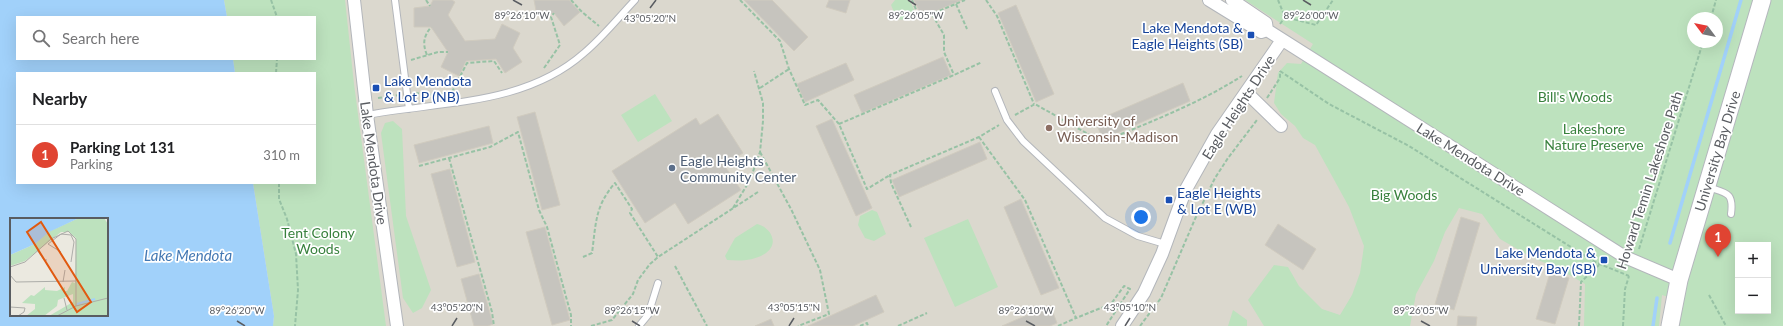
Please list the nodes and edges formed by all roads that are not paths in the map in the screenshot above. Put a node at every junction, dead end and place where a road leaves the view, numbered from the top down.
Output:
1 (354, 0) edge
2 (395, 0) edge
3 (635, 0) edge
4 (1209, 0) edge
5 (1232, 0) edge
6 (1762, 0) edge
7 (1274, 35) junction
8 (995, 91) dead end
9 (1246, 92) junction
10 (409, 109) junction
11 (367, 115) junction
12 (1281, 126) dead end
13 (1706, 186) junction
14 (1731, 214) dead end
15 (1165, 244) junction
16 (658, 283) dead end
17 (1680, 285) junction
18 (397, 326) edge
19 (639, 326) edge
20 (1122, 326) edge
21 (1670, 326) edge

1 - 11 street, Lake Mendota Drive
2 - 10 lane
3 - 10 lane
4 - 7 street, Lake Mendota Drive
5 - 7 street, Lake Mendota Drive
6 - 13 street, University Bay Drive
7 - 9 street, Eagle Heights Drive
7 - 17 street, Lake Mendota Drive
8 - 15 lane
9 - 12 street
9 - 15 street, Eagle Heights Drive
10 - 11 lane
11 - 18 street, Lake Mendota Drive
13 - 14 lane
13 - 17 street, University Bay Drive
15 - 20 street, Eagle Heights Drive
16 - 19 lane
17 - 21 street, University Bay Drive

